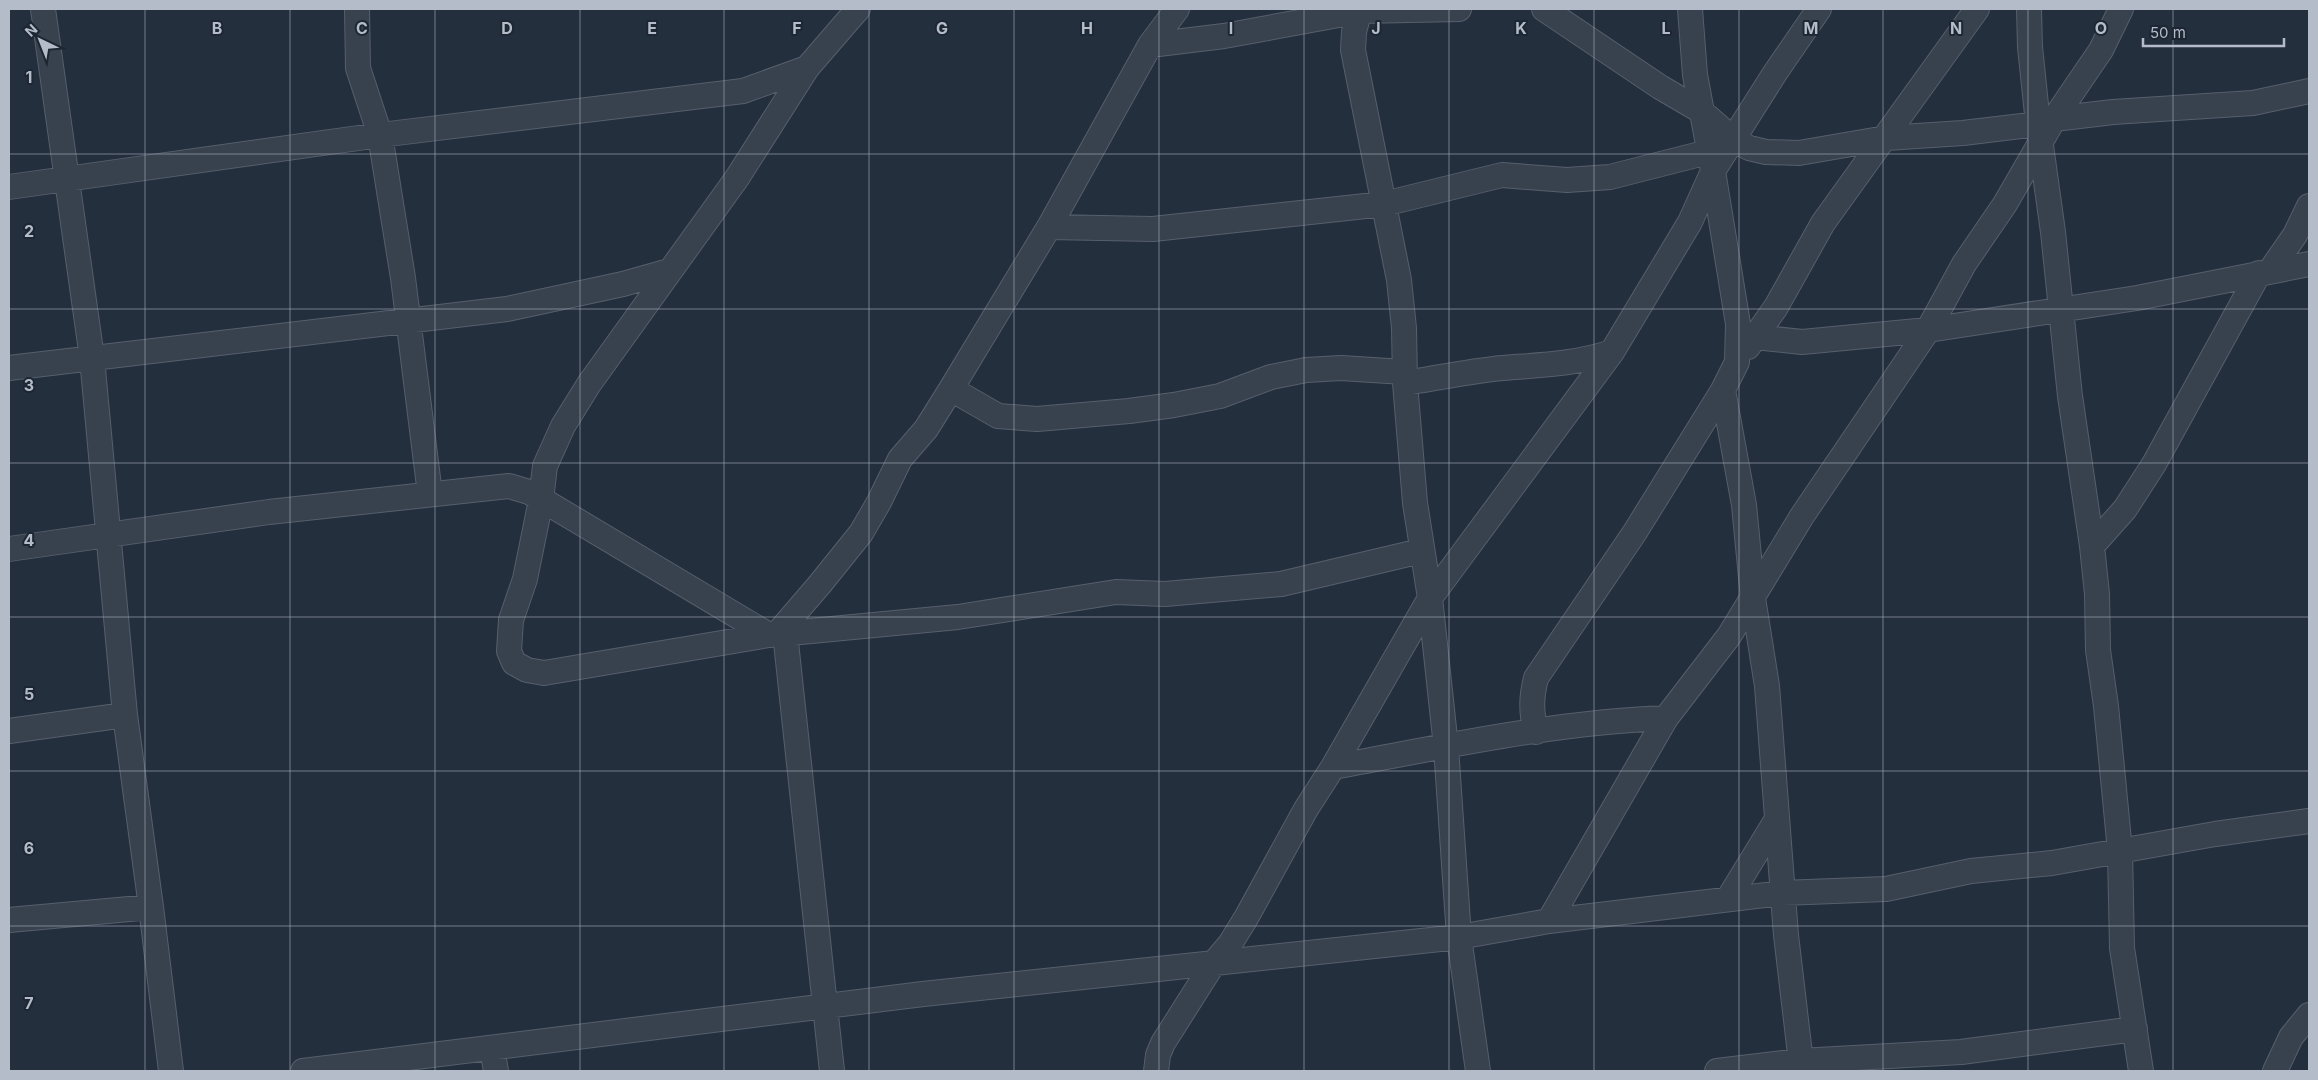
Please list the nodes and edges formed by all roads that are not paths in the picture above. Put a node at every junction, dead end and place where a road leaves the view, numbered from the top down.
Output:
1 (43, 9) edge
2 (357, 9) edge
3 (858, 9) edge
4 (1176, 9) edge
5 (1459, 9) edge
6 (1544, 9) edge
7 (1690, 9) edge
8 (1819, 9) edge
9 (1977, 9) edge
10 (2029, 9) edge
11 (2121, 9) edge
12 (1360, 10) edge
13 (1150, 45) junction
14 (807, 68) junction
15 (2309, 92) edge
16 (1701, 110) junction
17 (2044, 129) junction
18 (380, 135) junction
19 (1886, 138) junction
20 (1733, 139) junction
21 (1711, 161) junction
22 (67, 179) junction
23 (9, 187) edge
24 (1384, 204) junction
25 (2309, 206) edge
26 (1049, 227) junction
27 (2309, 264) edge
28 (669, 271) junction
29 (2265, 272) junction
30 (2061, 309) junction
31 (408, 322) junction
32 (1928, 330) junction
33 (1755, 337) junction
34 (1612, 352) junction
35 (92, 358) junction
36 (1737, 362) junction
37 (9, 368) edge
38 (1404, 378) junction
39 (951, 389) junction
40 (1723, 390) junction
41 (545, 466) junction
42 (509, 486) junction
43 (430, 494) junction
44 (541, 500) junction
45 (109, 536) junction
46 (2092, 546) junction
47 (9, 549) edge
48 (1421, 551) junction
49 (1430, 598) junction
50 (1753, 598) junction
51 (777, 634) junction
52 (125, 715) junction
53 (1666, 718) junction
54 (9, 731) edge
55 (1536, 732) junction
56 (1446, 747) junction
57 (1333, 767) junction
58 (1777, 819) junction
59 (2309, 821) edge
60 (2120, 851) junction
61 (1782, 893) junction
62 (1728, 900) junction
63 (151, 907) junction
64 (9, 920) edge
65 (1549, 922) junction
66 (1459, 937) junction
67 (1213, 964) junction
68 (825, 1006) junction
69 (2309, 1016) edge
70 (2135, 1029) junction
71 (492, 1048) junction
72 (1847, 1065) edge
73 (1801, 1066) edge
74 (171, 1071) edge
75 (302, 1071) edge
76 (496, 1071) edge
77 (832, 1071) edge
78 (1156, 1071) edge
79 (1478, 1071) edge
80 (1717, 1071) edge
81 (2140, 1071) edge
82 (2275, 1071) edge

1 - 22 street
2 - 18 street
3 - 14 street
4 - 13 street
5 - 12 street
6 - 16 street
7 - 16 street
8 - 20 street
9 - 19 street
10 - 17 street
11 - 17 street
12 - 13 street
12 - 24 street
13 - 26 street
14 - 18 street
14 - 28 street
15 - 17 street
16 - 20 street
16 - 21 street
17 - 19 street
17 - 30 street
17 - 32 street
18 - 22 street
18 - 31 street
19 - 20 street
19 - 33 street
20 - 21 street
21 - 24 street
21 - 34 street
21 - 36 street
22 - 23 street
22 - 35 street
24 - 26 street
24 - 38 street
25 - 29 street
26 - 39 street
27 - 29 street
28 - 31 street
28 - 41 street
29 - 30 street
29 - 46 street
30 - 32 street
30 - 46 street
31 - 35 street
31 - 43 street
32 - 33 street
32 - 50 street
33 - 36 street
34 - 38 street
34 - 49 street
35 - 37 street
35 - 45 street
36 - 40 street
38 - 39 street
38 - 48 street
39 - 51 street
40 - 50 street
40 - 55 street
41 - 42 street
41 - 44 street
42 - 43 street
42 - 44 street
43 - 45 street
44 - 51 street
44 - 51 street
45 - 47 street
45 - 52 street
46 - 60 street
48 - 49 street
48 - 51 street
49 - 56 street
49 - 57 street
50 - 53 street
50 - 58 street
51 - 68 street
52 - 54 street
52 - 63 street
53 - 55 street
53 - 65 street
55 - 56 street
56 - 57 street
56 - 66 street
57 - 67 street
58 - 61 street
58 - 62 street
59 - 60 street
60 - 61 street
60 - 70 street
61 - 62 street
61 - 73 street
62 - 65 street
63 - 64 street
63 - 74 street
65 - 66 street
66 - 67 street
66 - 79 street
67 - 68 street
67 - 78 street
68 - 71 street
68 - 77 street
69 - 82 street
70 - 72 street
70 - 81 street
71 - 75 street
71 - 76 street
72 - 73 street
73 - 80 street

